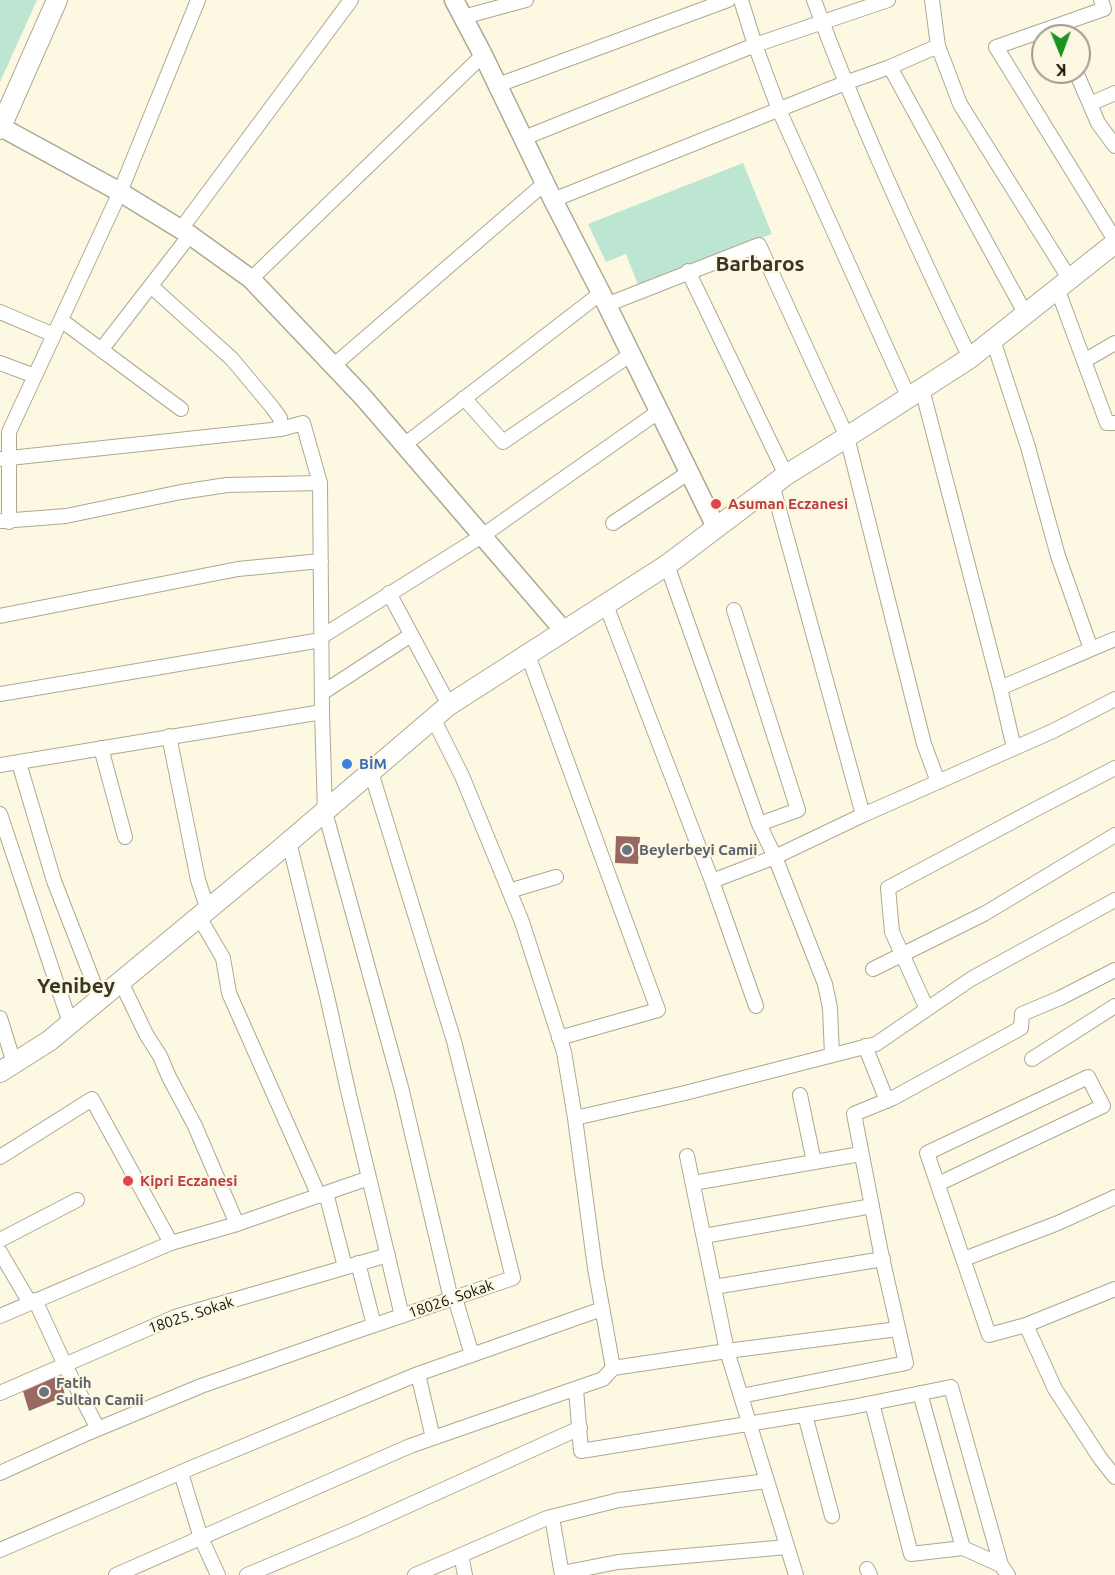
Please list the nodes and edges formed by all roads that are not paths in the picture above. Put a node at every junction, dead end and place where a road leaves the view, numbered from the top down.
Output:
1 (57, 0) edge
2 (198, 0) edge
3 (351, 0) edge
4 (454, 0) edge
5 (526, 0) edge
6 (728, 0) edge
7 (741, 0) edge
8 (814, 0) edge
9 (888, 0) edge
10 (932, 0) edge
11 (1107, 5) edge
12 (462, 17) junction
13 (822, 22) junction
14 (1072, 24) edge
15 (1031, 38) edge
16 (755, 45) junction
17 (938, 46) junction
18 (483, 55) junction
19 (890, 68) junction
20 (845, 83) junction
21 (1081, 84) edge
22 (498, 85) junction
23 (1115, 93) edge
24 (1090, 104) junction
25 (778, 110) junction
26 (0, 128) edge
27 (524, 138) junction
28 (1115, 146) edge
29 (545, 183) junction
30 (120, 192) junction
31 (553, 200) junction
32 (185, 232) junction
33 (1115, 241) edge
34 (688, 271) junction
35 (251, 279) junction
36 (1063, 283) junction
37 (152, 286) junction
38 (603, 299) junction
39 (0, 312) edge
40 (1025, 313) junction
41 (61, 320) junction
42 (54, 335) junction
43 (993, 340) junction
44 (1115, 343) edge
45 (101, 350) junction
46 (630, 355) junction
47 (970, 358) junction
48 (1084, 361) junction
49 (0, 363) edge
50 (333, 366) junction
51 (35, 376) junction
52 (915, 394) junction
53 (465, 398) junction
54 (181, 409) dead end
55 (658, 412) junction
56 (1115, 423) edge
57 (281, 429) junction
58 (847, 438) junction
59 (404, 445) junction
60 (5, 458) edge
61 (688, 473) junction
62 (779, 479) junction
63 (320, 483) junction
64 (5, 522) edge
65 (613, 523) dead end
66 (716, 527) junction
67 (482, 536) junction
68 (321, 561) junction
69 (667, 565) junction
70 (389, 593) junction
71 (606, 605) junction
72 (734, 610) dead end
73 (0, 616) edge
74 (564, 631) junction
75 (411, 635) junction
76 (321, 639) junction
77 (1115, 639) edge
78 (1091, 649) junction
79 (528, 655) junction
80 (1000, 688) junction
81 (322, 693) junction
82 (0, 694) edge
83 (1115, 699) edge
84 (449, 705) junction
85 (322, 712) junction
86 (434, 718) junction
87 (170, 736) junction
88 (101, 748) junction
89 (1014, 748) junction
90 (19, 763) junction
91 (0, 765) edge
92 (1115, 768) edge
93 (371, 772) junction
94 (938, 782) junction
95 (325, 812) junction
96 (0, 814) edge
97 (863, 815) junction
98 (759, 824) junction
99 (1115, 835) edge
100 (125, 837) dead end
101 (289, 842) junction
102 (775, 857) junction
103 (556, 878) dead end
104 (712, 881) junction
105 (509, 891) junction
106 (1115, 900) edge
107 (203, 914) junction
108 (903, 955) junction
109 (873, 969) dead end
110 (1115, 970) edge
111 (121, 982) junction
112 (100, 999) junction
113 (756, 1006) dead end
114 (1115, 1006) edge
115 (927, 1009) junction
116 (0, 1018) edge
117 (70, 1023) junction
118 (559, 1038) junction
119 (865, 1046) junction
120 (832, 1055) junction
121 (1032, 1059) dead end
122 (7, 1068) edge
123 (800, 1095) dead end
124 (887, 1101) junction
125 (1109, 1104) edge
126 (574, 1118) junction
127 (861, 1154) junction
128 (687, 1156) dead end
129 (0, 1157) edge
130 (814, 1162) junction
131 (369, 1178) junction
132 (693, 1183) junction
133 (938, 1184) junction
134 (323, 1195) junction
135 (1115, 1197) edge
136 (77, 1200) dead end
137 (872, 1206) junction
138 (237, 1224) junction
139 (704, 1236) junction
140 (0, 1240) edge
141 (171, 1243) junction
142 (0, 1252) edge
143 (388, 1255) junction
144 (883, 1258) junction
145 (963, 1259) junction
146 (351, 1265) junction
147 (714, 1287) junction
148 (1115, 1289) edge
149 (453, 1298) junction
150 (33, 1302) junction
151 (602, 1309) junction
152 (0, 1316) edge
153 (402, 1316) junction
154 (374, 1325) junction
155 (1026, 1325) junction
156 (898, 1329) junction
157 (727, 1351) junction
158 (472, 1355) junction
159 (65, 1365) junction
160 (613, 1368) junction
161 (418, 1374) junction
162 (576, 1389) junction
163 (0, 1393) edge
164 (920, 1393) junction
165 (741, 1396) junction
166 (872, 1403) junction
167 (805, 1415) junction
168 (750, 1424) junction
169 (580, 1428) junction
170 (98, 1429) junction
171 (433, 1438) junction
172 (1112, 1467) edge
173 (0, 1473) edge
174 (181, 1473) junction
175 (767, 1481) junction
176 (832, 1516) dead end
177 (552, 1517) junction
178 (201, 1538) junction
179 (787, 1547) junction
180 (963, 1548) junction
181 (0, 1550) edge
182 (461, 1555) junction
183 (1005, 1570) edge
184 (562, 1574) edge
185 (116, 1575) edge
186 (218, 1575) edge
187 (247, 1575) edge
188 (415, 1575) edge
189 (465, 1575) edge
190 (796, 1575) edge

1 - 26 main road
2 - 30 street
3 - 32 street
4 - 12 street
5 - 12 street
6 - 22 street
7 - 16 street
8 - 13 street
9 - 13 street
10 - 17 street
11 - 14 street
12 - 18 street
13 - 16 street
13 - 20 street
15 - 33 street
16 - 25 street
16 - 27 street
17 - 19 street
17 - 36 street
18 - 22 street
18 - 35 street
19 - 20 street
19 - 40 street
20 - 25 street
20 - 47 street
21 - 24 street
22 - 27 street
23 - 24 street
24 - 28 street
25 - 31 street
25 - 52 street
26 - 30 street
27 - 29 street
29 - 31 street
29 - 50 street
30 - 32 street
30 - 41 street
31 - 38 street
32 - 35 street
32 - 37 street
33 - 36 main road
34 - 38 street
34 - 58 street
34 - 62 street
35 - 50 street
36 - 40 main road
36 - 48 street
37 - 45 street
37 - 57 street
38 - 46 street
38 - 53 street
39 - 42 street
40 - 43 main road
41 - 42 street
41 - 45 street
42 - 51 street
43 - 47 main road
43 - 78 street
44 - 48 street
45 - 54 street
46 - 53 street
46 - 55 street
47 - 52 main road
48 - 56 street
49 - 51 street
50 - 59 street
51 - 60 street
52 - 58 main road
52 - 80 street
53 - 59 street
55 - 61 street
55 - 67 street
57 - 60 street
57 - 63 street
58 - 62 main road
58 - 94 street
59 - 67 street
60 - 64 street
61 - 65 street
61 - 66 street
62 - 66 main road
62 - 97 street
63 - 64 street
63 - 68 street
66 - 69 main road
67 - 70 street
67 - 74 street
68 - 73 street
68 - 76 street
69 - 71 main road
69 - 98 street
70 - 75 street
70 - 76 street
71 - 74 main road
71 - 104 street
72 - 98 street
74 - 79 main road
75 - 81 street
75 - 84 street
76 - 81 street
76 - 82 street
77 - 78 street
78 - 80 street
79 - 84 main road
79 - 118 street
80 - 89 street
81 - 85 street
83 - 89 street
84 - 86 main road
85 - 87 street
85 - 95 street
86 - 93 main road
86 - 105 street
87 - 88 street
87 - 107 street
88 - 90 street
88 - 100 street
89 - 94 street
90 - 91 street
90 - 112 street
92 - 108 street
93 - 95 main road
93 - 149 street, 18026. Sokak
94 - 97 street
95 - 101 main road
95 - 149 street
96 - 117 street
97 - 102 street
98 - 102 street
99 - 108 street
101 - 107 main road
101 - 131 street
102 - 104 street
102 - 120 street
103 - 105 street
104 - 113 street
105 - 118 street
106 - 115 street
107 - 111 main road
107 - 134 street
108 - 109 street
108 - 115 street
110 - 124 street
111 - 112 main road
111 - 138 street
112 - 117 main road
114 - 121 street
115 - 119 street
116 - 122 street
117 - 122 main road
118 - 126 street
119 - 120 street
119 - 124 street
120 - 126 street
123 - 130 street
124 - 127 street
125 - 133 street
125 - 133 street
126 - 151 street
127 - 130 street
127 - 137 street
128 - 132 street
129 - 141 street
130 - 132 street
131 - 134 street
131 - 143 street
132 - 139 street
133 - 145 street
134 - 138 street
134 - 146 street
135 - 145 street
136 - 140 street
137 - 139 street
137 - 144 street
138 - 141 street
139 - 147 street
141 - 150 street
142 - 150 street
143 - 146 street, 18025. Sokak
143 - 153 street
144 - 147 street
144 - 156 street
145 - 155 street
146 - 154 street
146 - 159 street, 18025. Sokak
147 - 157 street
148 - 155 street
149 - 153 street, 18026. Sokak
149 - 158 street
150 - 152 street
150 - 159 street
151 - 158 street
151 - 160 street
153 - 154 street, 18026. Sokak
154 - 170 street, 18026. Sokak
155 - 172 street
156 - 157 street
156 - 165 street
157 - 160 street
157 - 165 street
158 - 161 street
159 - 163 street, 18025. Sokak
159 - 170 street
160 - 162 street
161 - 171 street
161 - 174 street
162 - 169 street
162 - 171 street
164 - 166 street
164 - 180 street
164 - 183 street
165 - 168 street
166 - 167 street
166 - 180 street
167 - 168 street
167 - 176 street
168 - 169 street
168 - 175 street
169 - 187 street
170 - 173 street, 18026. Sokak
171 - 178 street
174 - 178 street
174 - 181 street
175 - 177 street
175 - 179 street
177 - 182 street
177 - 184 street
178 - 185 street
178 - 186 street
179 - 184 street
179 - 190 street
180 - 183 street
182 - 188 street
182 - 189 street

